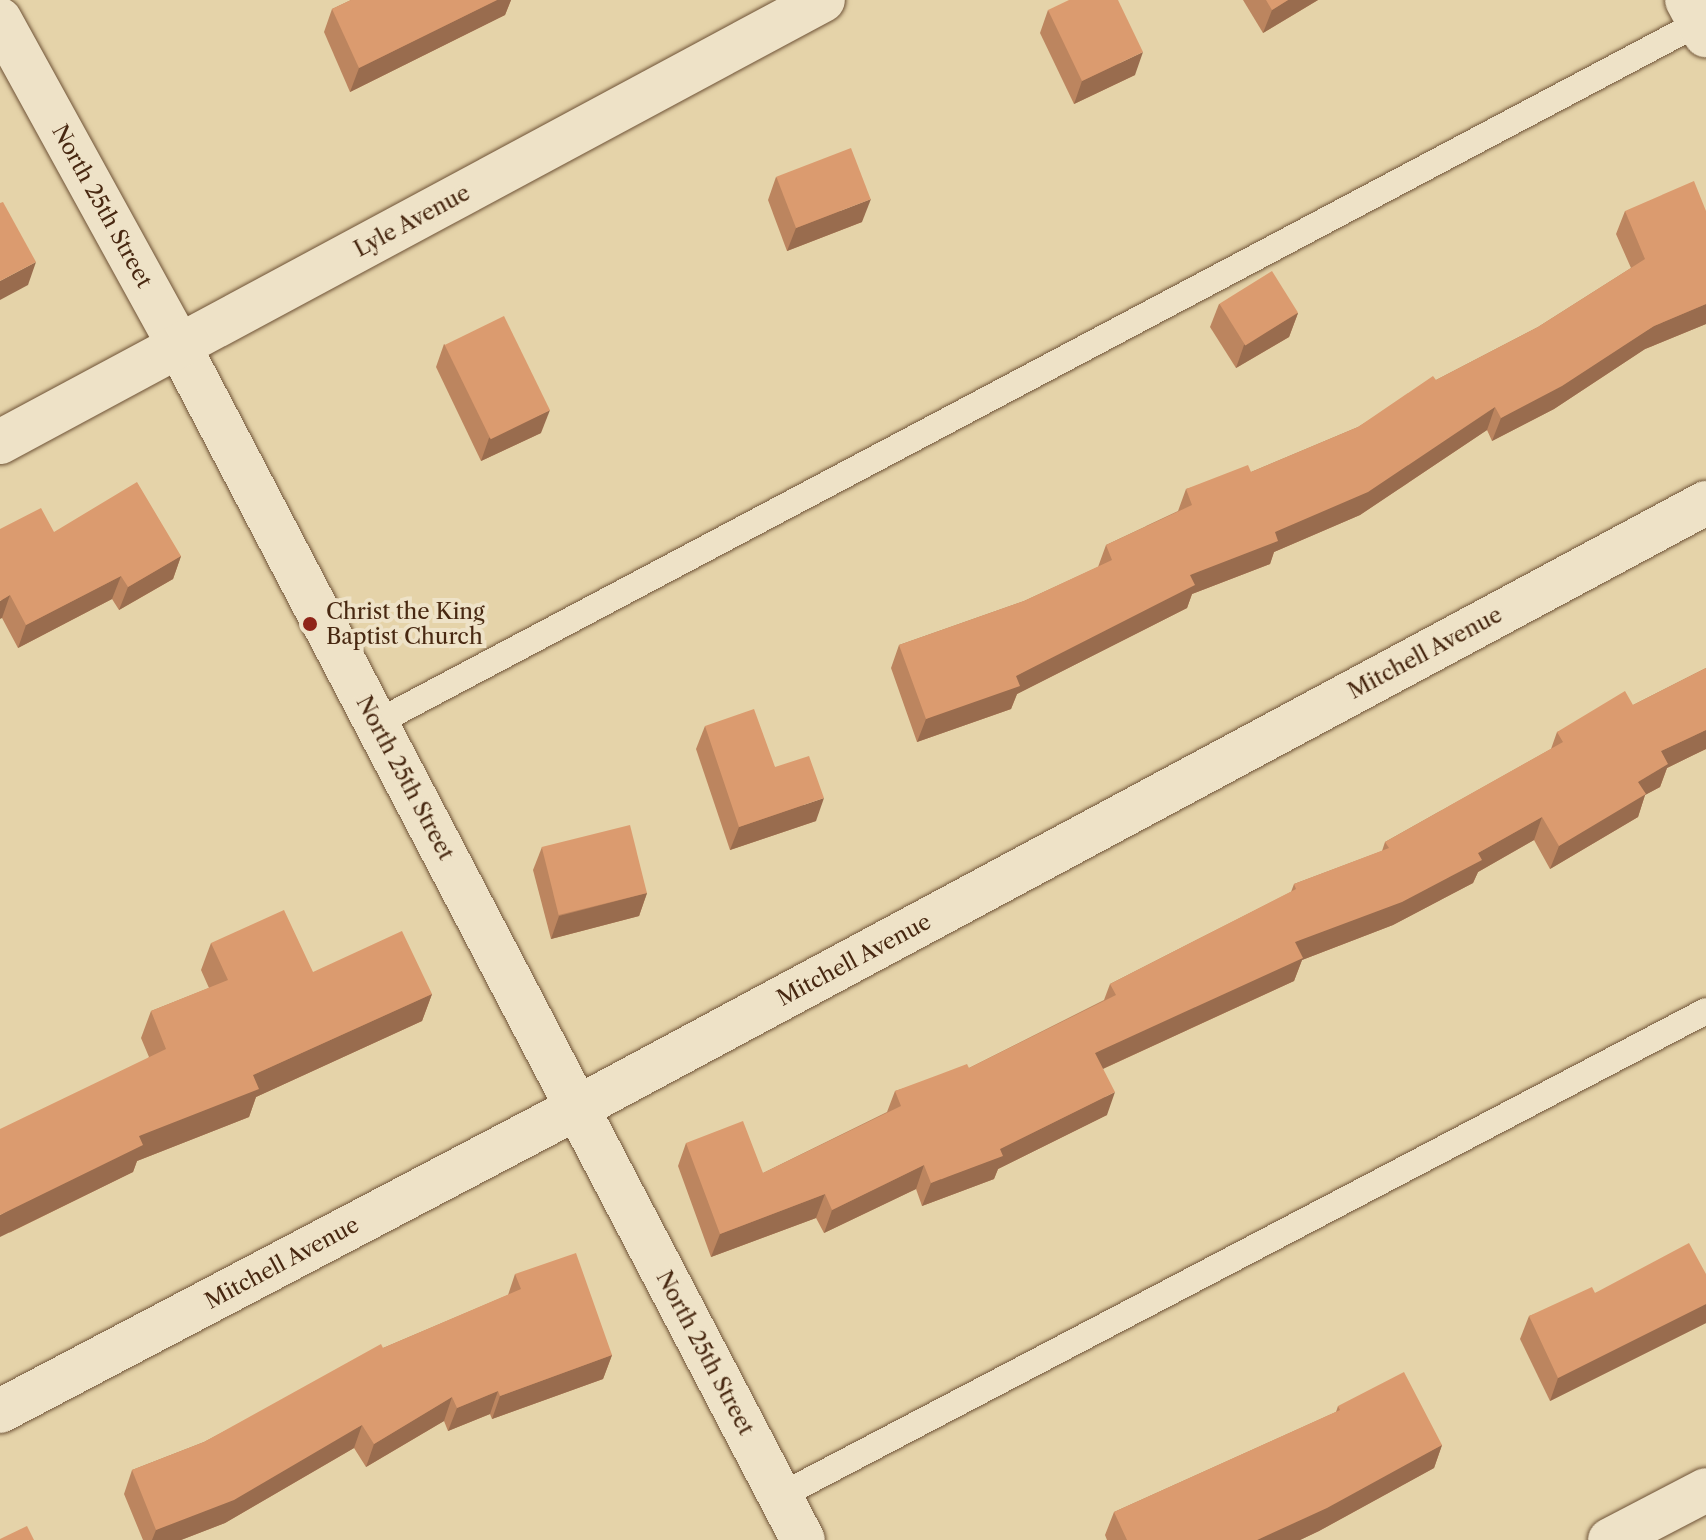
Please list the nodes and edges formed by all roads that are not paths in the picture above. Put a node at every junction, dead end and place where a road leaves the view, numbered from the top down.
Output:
1 (823, 0) edge
2 (1700, 19) edge
3 (0, 20) edge
4 (179, 346) junction
5 (0, 442) edge
6 (1706, 503) edge
7 (376, 723) junction
8 (1706, 1011) edge
9 (577, 1108) junction
10 (0, 1411) edge
11 (1706, 1490) edge
12 (780, 1496) junction
13 (803, 1540) edge
14 (1610, 1540) edge

1 - 4 street, Lyle Avenue
2 - 7 lane
3 - 4 street, North 25th Street
4 - 5 street, Lyle Avenue
4 - 7 street, North 25th Street
6 - 9 street, Mitchell Avenue
7 - 9 street, North 25th Street
8 - 12 lane
9 - 10 street, Mitchell Avenue
9 - 12 street, North 25th Street
11 - 14 street
12 - 13 street, North 25th Street

